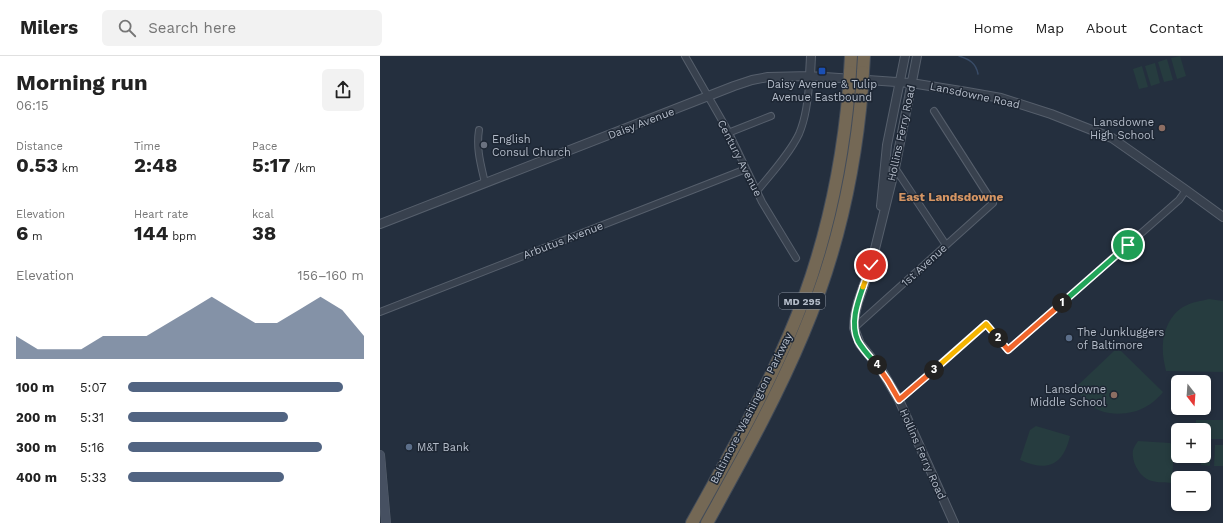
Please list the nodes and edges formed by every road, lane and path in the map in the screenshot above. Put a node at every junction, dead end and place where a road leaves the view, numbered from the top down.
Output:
1 (685, 56) edge
2 (810, 56) edge
3 (851, 56) edge
4 (864, 56) edge
5 (905, 56) edge
6 (917, 56) edge
7 (810, 76) junction
8 (900, 82) junction
9 (912, 83) junction
10 (708, 96) junction
11 (934, 111) dead end
12 (771, 116) dead end
13 (479, 130) dead end
14 (728, 133) junction
15 (746, 168) junction
16 (895, 168) junction
17 (485, 183) junction
18 (1186, 190) junction
19 (757, 191) junction
20 (1223, 217) edge
21 (380, 224) edge
22 (879, 233) junction
23 (946, 245) junction
24 (796, 258) dead end
25 (380, 312) edge
26 (854, 328) junction
27 (899, 400) junction
28 (380, 455) edge
29 (386, 523) edge
30 (692, 523) edge
31 (707, 523) edge
32 (954, 523) edge

1 - 10 street, Century Avenue
2 - 7 street
3 - 30 highway, Baltimore-Washington Parkway / MD 295, bridge
4 - 31 highway, Baltimore-Washington Parkway / MD 295, bridge
5 - 8 street, Hollins Ferry Road
6 - 9 street, Hollins Ferry Road
7 - 8 street, Daisy Avenue
7 - 10 street, Daisy Avenue
7 - 19 street
8 - 9 street, Daisy Avenue
8 - 22 street, Hollins Ferry Road
9 - 16 street, Hollins Ferry Road
9 - 18 street, Lansdowne Road
10 - 14 street, Century Avenue
10 - 17 street, Daisy Avenue
11 - 23 street, 1st Avenue
12 - 14 street
13 - 17 street
14 - 15 street, Century Avenue
15 - 19 street, Century Avenue
15 - 25 street, Arbutus Avenue
16 - 22 street, Hollins Ferry Road
16 - 23 street
17 - 21 street, Daisy Avenue
18 - 20 street, Lansdowne Road
18 - 27 street
19 - 24 street, Century Avenue
22 - 26 street, Hollins Ferry Road
23 - 26 street, 1st Avenue
26 - 27 street, Hollins Ferry Road
27 - 32 street, Hollins Ferry Road
28 - 29 main road

